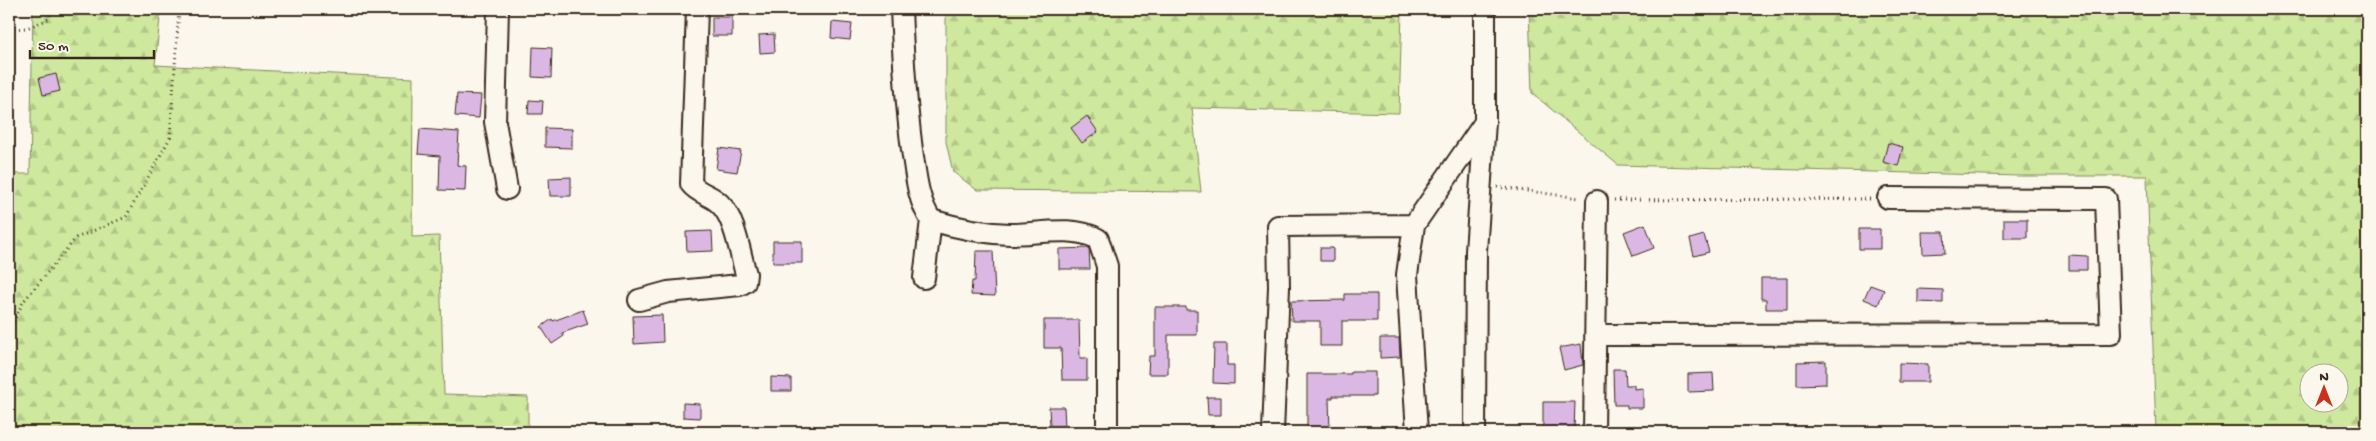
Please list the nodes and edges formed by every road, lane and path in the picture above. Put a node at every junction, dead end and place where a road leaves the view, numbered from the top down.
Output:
1 (52, 9) edge
2 (179, 9) edge
3 (498, 9) edge
4 (697, 9) edge
5 (900, 9) edge
6 (1486, 9) edge
7 (9, 29) edge
8 (1485, 122) junction
9 (1482, 185) junction
10 (507, 189) dead end
11 (1888, 198) joint
12 (1597, 201) junction
13 (931, 220) junction
14 (1414, 225) junction
15 (924, 278) dead end
16 (639, 300) dead end
17 (9, 331) edge
18 (1596, 335) junction
19 (1107, 432) edge
20 (1273, 432) edge
21 (1418, 432) edge
22 (1475, 432) edge
23 (1594, 432) edge

1 - 7 path
2 - 17 path
3 - 10 street
4 - 16 street
5 - 13 street
6 - 8 street
8 - 9 street
8 - 14 street
9 - 12 path
9 - 22 street
11 - 12 path
11 - 18 street
12 - 18 street
13 - 15 street
13 - 19 street
14 - 20 street
14 - 21 street
18 - 23 street

